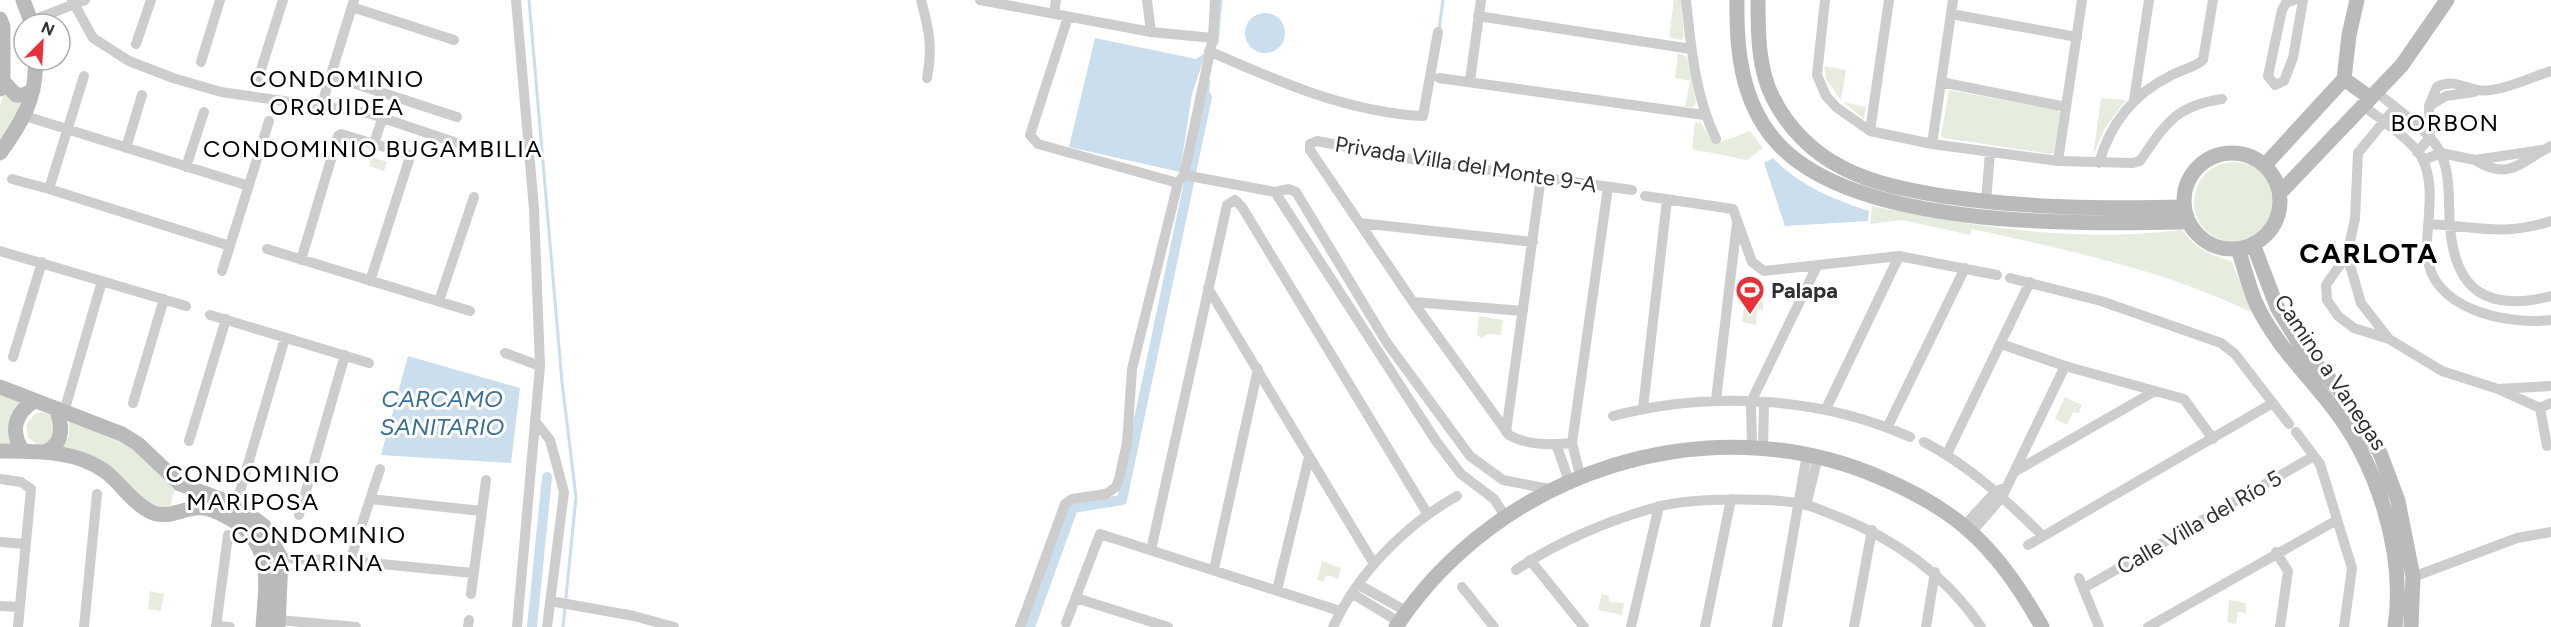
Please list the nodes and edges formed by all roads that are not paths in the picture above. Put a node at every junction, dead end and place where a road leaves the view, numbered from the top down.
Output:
1 (152, 0) edge
2 (220, 0) edge
3 (283, 0) edge
4 (516, 0) edge
5 (921, 0) edge
6 (980, 0) edge
7 (1056, 0) edge
8 (1147, 0) edge
9 (1215, 0) edge
10 (1481, 0) edge
11 (1686, 0) edge
12 (1825, 0) edge
13 (1889, 0) edge
14 (1953, 0) edge
15 (2082, 0) edge
16 (2148, 0) edge
17 (2213, 0) edge
18 (2294, 0) edge
19 (2303, 0) edge
20 (2358, 0) edge
21 (2447, 0) edge
22 (77, 2) edge
23 (353, 3) edge
24 (1737, 8) edge
25 (1758, 8) edge
26 (56, 12) edge
27 (1054, 13) junction
28 (1951, 14) junction
29 (1478, 16) junction
30 (1068, 17) junction
31 (0, 19) edge
32 (1151, 32) junction
33 (1438, 32) dead end
34 (2077, 37) junction
35 (1213, 38) junction
36 (454, 40) dead end
37 (136, 44) dead end
38 (1691, 50) junction
39 (1209, 51) junction
40 (201, 62) dead end
41 (2551, 71) edge
42 (34, 72) edge
43 (84, 76) dead end
44 (331, 76) junction
45 (927, 78) dead end
46 (1439, 78) dead end
47 (2344, 80) junction
48 (257, 81) dead end
49 (1470, 81) junction
50 (1941, 82) junction
51 (2, 85) edge
52 (33, 90) junction
53 (142, 95) dead end
54 (2369, 97) junction
55 (2222, 99) dead end
56 (2134, 100) junction
57 (2066, 106) junction
58 (321, 107) junction
59 (2395, 108) junction
60 (204, 112) dead end
61 (1704, 115) junction
62 (25, 116) junction
63 (383, 116) junction
64 (457, 117) dead end
65 (269, 121) dead end
66 (2383, 122) junction
67 (67, 129) junction
68 (1870, 131) junction
69 (2430, 138) junction
70 (1716, 139) dead end
71 (457, 143) dead end
72 (374, 144) junction
73 (1932, 144) junction
74 (126, 148) junction
75 (2546, 148) edge
76 (1986, 151) junction
77 (0, 153) edge
78 (2441, 153) junction
79 (2420, 156) junction
80 (2058, 161) junction
81 (2099, 163) junction
82 (2265, 165) junction
83 (186, 167) junction
84 (1541, 177) junction
85 (12, 179) dead end
86 (1181, 179) junction
87 (249, 186) junction
88 (1608, 187) junction
89 (49, 189) junction
90 (1632, 190) dead end
91 (1275, 192) junction
92 (2280, 194) junction
93 (1645, 196) dead end
94 (474, 197) dead end
95 (1667, 200) junction
96 (1982, 201) junction
97 (2187, 214) junction
98 (1738, 220) junction
99 (2551, 221) edge
100 (1360, 223) junction
101 (2428, 224) junction
102 (2450, 225) junction
103 (1533, 242) junction
104 (230, 246) junction
105 (2246, 246) junction
106 (267, 249) dead end
107 (0, 251) edge
108 (2347, 255) junction
109 (1899, 256) junction
110 (301, 260) junction
111 (42, 262) junction
112 (1818, 266) junction
113 (1965, 268) junction
114 (222, 271) dead end
115 (1997, 275) dead end
116 (2010, 278) dead end
117 (370, 280) junction
118 (102, 281) junction
119 (2030, 282) junction
120 (1208, 288) junction
121 (2551, 296) edge
122 (164, 299) junction
123 (2490, 299) junction
124 (439, 301) junction
125 (1413, 302) junction
126 (186, 306) dead end
127 (470, 311) dead end
128 (1523, 311) junction
129 (1368, 312) junction
130 (210, 315) dead end
131 (2487, 315) junction
132 (226, 319) junction
133 (1356, 319) junction
134 (2551, 320) edge
135 (285, 338) junction
136 (2389, 339) junction
137 (2001, 344) junction
138 (505, 353) dead end
139 (345, 356) junction
140 (13, 357) dead end
141 (369, 363) dead end
142 (540, 366) junction
143 (2065, 366) junction
144 (1258, 369) junction
145 (2551, 386) edge
146 (0, 387) edge
147 (2498, 389) junction
148 (2155, 391) junction
149 (1716, 400) junction
150 (34, 401) junction
151 (1751, 402) junction
152 (134, 403) dead end
153 (1764, 403) junction
154 (2551, 403) edge
155 (2273, 404) junction
156 (62, 408) junction
157 (1643, 408) junction
158 (2540, 408) junction
159 (1826, 410) junction
160 (1613, 416) dead end
161 (535, 421) junction
162 (1888, 426) junction
163 (1506, 432) junction
164 (1910, 436) dead end
165 (2213, 439) junction
166 (189, 441) dead end
167 (1757, 442) junction
168 (1924, 442) dead end
169 (1572, 443) junction
170 (1556, 444) junction
171 (2547, 446) dead end
172 (0, 451) edge
173 (23, 451) junction
174 (44, 452) junction
175 (1947, 454) junction
176 (2314, 456) junction
177 (1309, 457) junction
178 (1812, 461) junction
179 (380, 469) dead end
180 (2015, 471) junction
181 (1572, 473) junction
182 (0, 479) edge
183 (486, 480) dead end
184 (180, 484) junction
185 (1549, 489) junction
186 (2002, 491) junction
187 (97, 494) dead end
188 (1456, 496) dead end
189 (371, 499) junction
190 (1731, 499) junction
191 (1802, 504) junction
192 (236, 505) junction
193 (1659, 506) junction
194 (482, 511) junction
195 (1427, 513) junction
196 (170, 514) junction
197 (299, 515) dead end
198 (1505, 516) junction
199 (2337, 520) junction
200 (1972, 525) junction
201 (1872, 530) junction
202 (2551, 532) edge
203 (228, 535) dead end
204 (2043, 536) junction
205 (0, 542) edge
206 (26, 544) junction
207 (2028, 545) dead end
208 (1151, 550) junction
209 (2276, 552) junction
210 (288, 557) junction
211 (1530, 560) junction
212 (350, 561) junction
213 (1374, 564) junction
214 (1214, 569) junction
215 (1516, 570) dead end
216 (1935, 572) junction
217 (473, 573) junction
218 (2413, 577) junction
219 (1462, 587) dead end
220 (1356, 589) junction
221 (1277, 590) junction
222 (471, 594) dead end
223 (1076, 598) junction
224 (550, 601) junction
225 (0, 606) edge
226 (19, 607) junction
227 (1340, 611) junction
228 (1400, 620) edge
229 (283, 622) edge
230 (634, 622) edge
231 (1066, 623) dead end
232 (216, 626) edge
233 (340, 626) edge
234 (18, 627) edge
235 (84, 627) edge
236 (230, 627) edge
237 (263, 627) edge
238 (356, 627) edge
239 (517, 627) edge
240 (547, 627) edge
241 (674, 627) edge
242 (1020, 627) edge
243 (1168, 627) edge
244 (1333, 627) edge
245 (1494, 627) edge
246 (1584, 627) edge
247 (1631, 627) edge
248 (1705, 627) edge
249 (1777, 627) edge
250 (1854, 627) edge
251 (1926, 627) edge
252 (1981, 627) edge
253 (2042, 627) edge
254 (2099, 627) edge
255 (2148, 627) edge
256 (2280, 627) edge
257 (2344, 627) edge
258 (2395, 627) edge
259 (2411, 627) edge

1 - 37 street
2 - 40 street
3 - 48 street
4 - 142 street
5 - 45 street
6 - 27 street
7 - 27 street
8 - 32 street
9 - 35 street
10 - 29 street
11 - 38 street
12 - 68 street
13 - 68 street
14 - 28 street
15 - 34 street
16 - 56 street
17 - 56 street
18 - 19 street
20 - 47 street
21 - 54 street
22 - 26 street
22 - 58 street
23 - 36 street
23 - 44 street
24 - 25 street
24 - 97 street
25 - 96 street
27 - 30 street
28 - 34 street
28 - 50 street
29 - 38 street
29 - 49 street
30 - 32 street
30 - 86 street
31 - 51 street
32 - 35 street
33 - 39 street
34 - 57 street
35 - 39 street
38 - 61 street
39 - 86 street
41 - 69 street
42 - 52 street
43 - 67 street
44 - 58 street
44 - 64 street
46 - 49 street
47 - 54 street
47 - 82 street
49 - 61 street
50 - 57 street
50 - 73 street
51 - 52 street
52 - 62 street
53 - 74 street
54 - 59 street
54 - 66 street
54 - 92 street
55 - 81 street
56 - 81 street
57 - 80 street
58 - 63 street
59 - 66 street
59 - 69 street
60 - 83 street
61 - 70 street
62 - 67 street
62 - 77 street
63 - 71 street
63 - 72 street
65 - 87 street
66 - 79 street
66 - 108 street
67 - 74 street
67 - 89 street
68 - 73 street
69 - 78 street
69 - 79 street
72 - 110 street
72 - 117 street
73 - 76 street
74 - 83 street
75 - 78 street
76 - 80 street
76 - 96 street
78 - 79 street
78 - 102 street
79 - 101 street
80 - 81 street
82 - 92 street
82 - 97 street
83 - 87 street
84 - 88 street, Privada Villa del Monte 9-A
84 - 100 street, Privada Villa del Monte 9-A
84 - 103 street
85 - 89 street
86 - 91 street
86 - 242 street
87 - 104 street
88 - 90 street, Privada Villa del Monte 9-A
88 - 169 street, Privada Villa del Monte 9-A
89 - 104 street
91 - 129 street
91 - 133 street
92 - 105 street
93 - 95 street
94 - 124 street
95 - 98 street
95 - 157 street
96 - 97 street
97 - 105 street
98 - 112 street
98 - 149 street
99 - 102 street
100 - 103 street
100 - 125 street, Privada Villa del Monte 9-A
101 - 102 street
101 - 131 street
102 - 123 street
103 - 128 street
104 - 114 street
105 - 218 street, Camino a Vanegas
105 - 258 street, Camino a Vanegas
106 - 110 street
107 - 111 street
108 - 136 street
108 - 136 street
109 - 112 street
109 - 113 street
109 - 159 street
110 - 117 street
111 - 118 street
111 - 140 street
112 - 151 street
113 - 115 street
113 - 162 street
116 - 119 street
117 - 124 street
118 - 122 street
118 - 156 street
119 - 137 street
119 - 155 street
120 - 144 street
120 - 195 street
120 - 208 street
121 - 123 street
122 - 126 street
122 - 152 street
123 - 131 street
124 - 127 street
125 - 128 street
125 - 163 street, Privada Villa del Monte 9-A
128 - 163 street
129 - 133 street
129 - 185 street
130 - 132 street
131 - 134 street
132 - 135 street
132 - 166 street
133 - 198 street
135 - 139 street
135 - 192 street
136 - 147 street
137 - 143 street
137 - 175 street
138 - 142 street
139 - 141 street
139 - 197 street
142 - 161 street
143 - 148 street
143 - 180 street
144 - 177 street
144 - 214 street
145 - 147 street
146 - 150 street
147 - 158 street
148 - 165 street
148 - 180 street
149 - 151 street
149 - 157 street
150 - 156 street
150 - 173 street
151 - 153 street
151 - 167 street
153 - 159 street
153 - 167 street
154 - 158 street
155 - 165 street
155 - 176 street
156 - 174 street
156 - 184 street
157 - 160 street
158 - 171 street
159 - 162 street
161 - 224 street
161 - 239 street
162 - 164 street
163 - 170 street
165 - 204 street
167 - 178 street
167 - 181 street
168 - 175 street
169 - 170 street
169 - 181 street, Privada Villa del Monte 9-A
170 - 181 street
172 - 173 street
173 - 174 street
174 - 196 street
175 - 186 street
176 - 199 street
176 - 254 street, Calle Villa del Río 5
177 - 213 street
177 - 221 street
178 - 191 street
178 - 200 street
179 - 189 street
180 - 186 street
181 - 185 street
182 - 206 street
183 - 194 street
184 - 192 street
184 - 196 street
185 - 198 street
186 - 200 street
186 - 204 street
187 - 235 street
188 - 195 street
189 - 194 street
189 - 212 street
190 - 191 street
190 - 193 street
190 - 248 street
191 - 201 street
191 - 249 street
192 - 210 street
193 - 211 street
193 - 247 street
194 - 217 street
195 - 213 street
196 - 237 street
198 - 228 street
199 - 209 street
199 - 257 street
200 - 253 street
201 - 216 street
201 - 250 street
202 - 218 street
203 - 232 street
204 - 207 street
205 - 206 street
206 - 226 street
208 - 214 street
208 - 223 street
209 - 255 street
209 - 256 street
210 - 212 street
210 - 229 street
211 - 215 street
211 - 246 street
212 - 217 street
213 - 220 street
214 - 221 street
216 - 251 street
216 - 252 street
217 - 222 street
218 - 259 street, Camino a Vanegas
219 - 245 street
220 - 227 street
220 - 228 street
221 - 227 street
223 - 231 street
223 - 243 street
224 - 230 street
224 - 240 street
225 - 226 street
226 - 234 street
227 - 244 street
229 - 233 street
230 - 241 street
232 - 236 street
233 - 238 street

